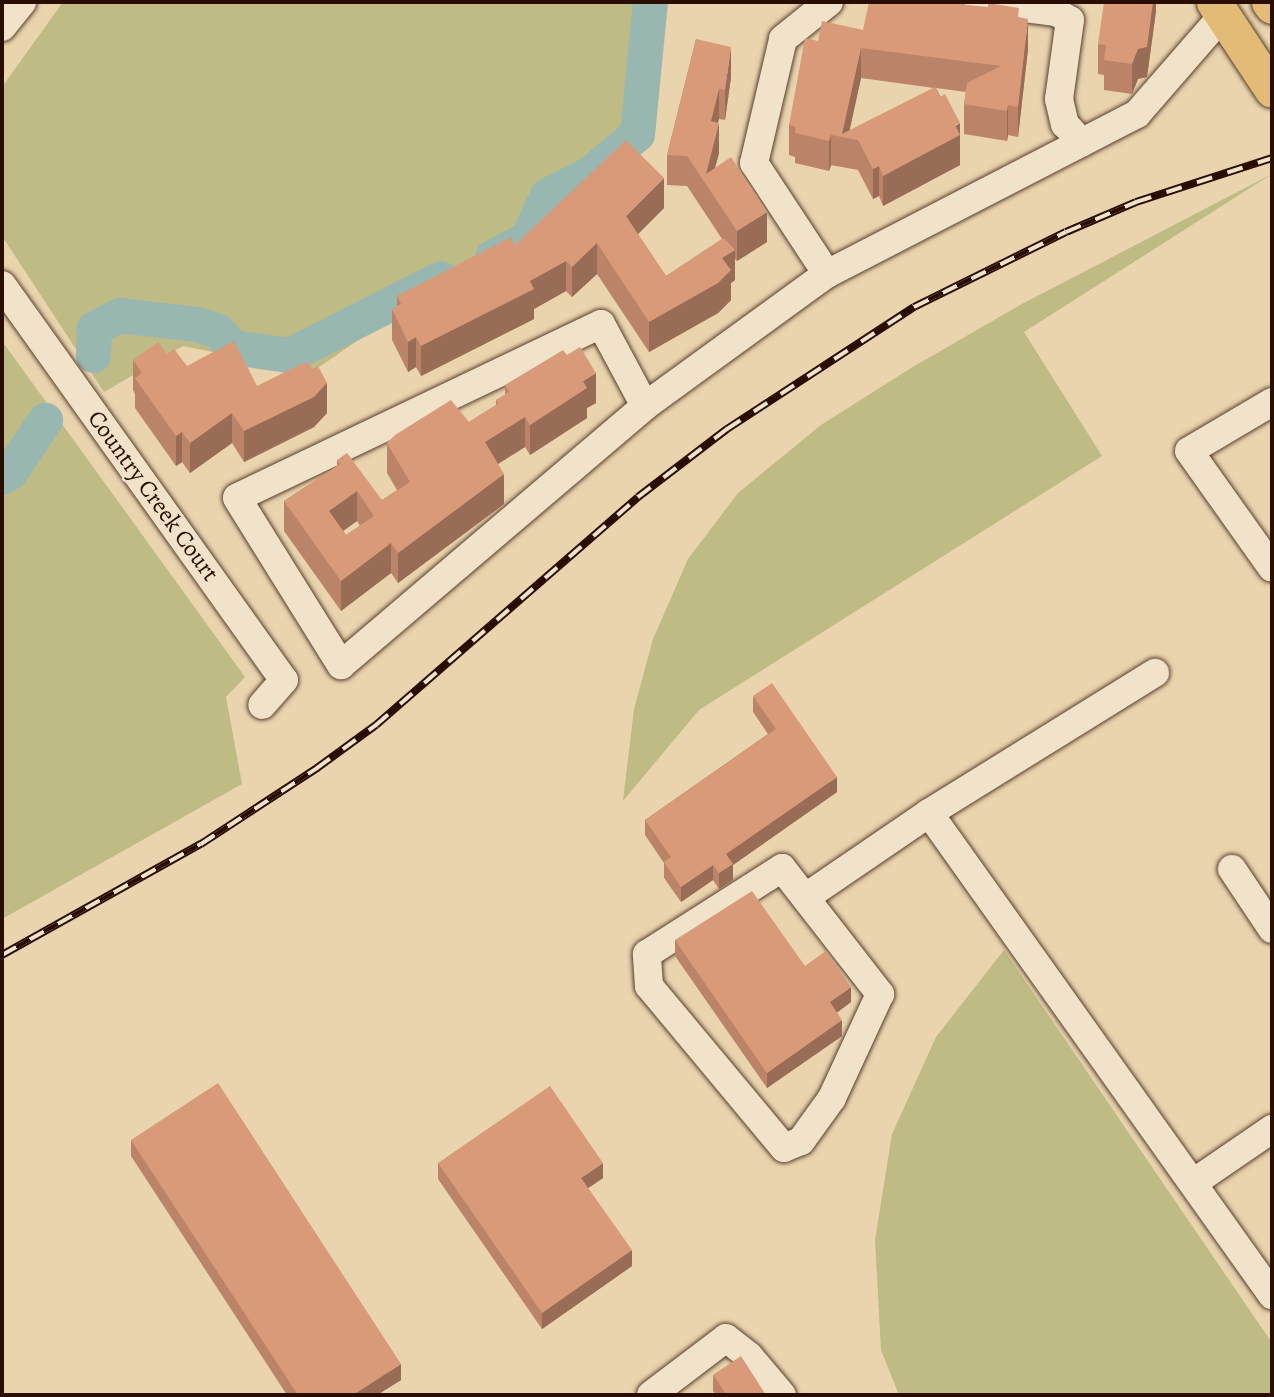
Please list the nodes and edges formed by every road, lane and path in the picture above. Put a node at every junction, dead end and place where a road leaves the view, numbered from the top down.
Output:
1 (22, 2) edge
2 (829, 2) edge
3 (978, 2) edge
4 (1227, 6) edge
5 (2, 27) edge
6 (1272, 90) edge
7 (1082, 143) junction
8 (827, 274) junction
9 (2, 285) edge
10 (1272, 402) edge
11 (645, 406) junction
12 (1272, 568) edge
13 (1156, 673) dead end
14 (262, 705) dead end
15 (929, 813) junction
16 (1232, 869) dead end
17 (806, 897) junction
18 (1272, 929) edge
19 (1272, 1129) edge
20 (1193, 1183) junction
21 (1271, 1290) edge
22 (651, 1395) edge
23 (782, 1395) edge

1 - 5 street
2 - 8 street
3 - 7 street
4 - 6 main road
4 - 7 street
7 - 8 street
8 - 11 street
9 - 14 street, Country Creek Court
10 - 12 street
11 - 11 street
13 - 15 street
15 - 17 street
15 - 20 street
16 - 18 street
17 - 17 street
19 - 20 street
20 - 21 street
22 - 23 street

